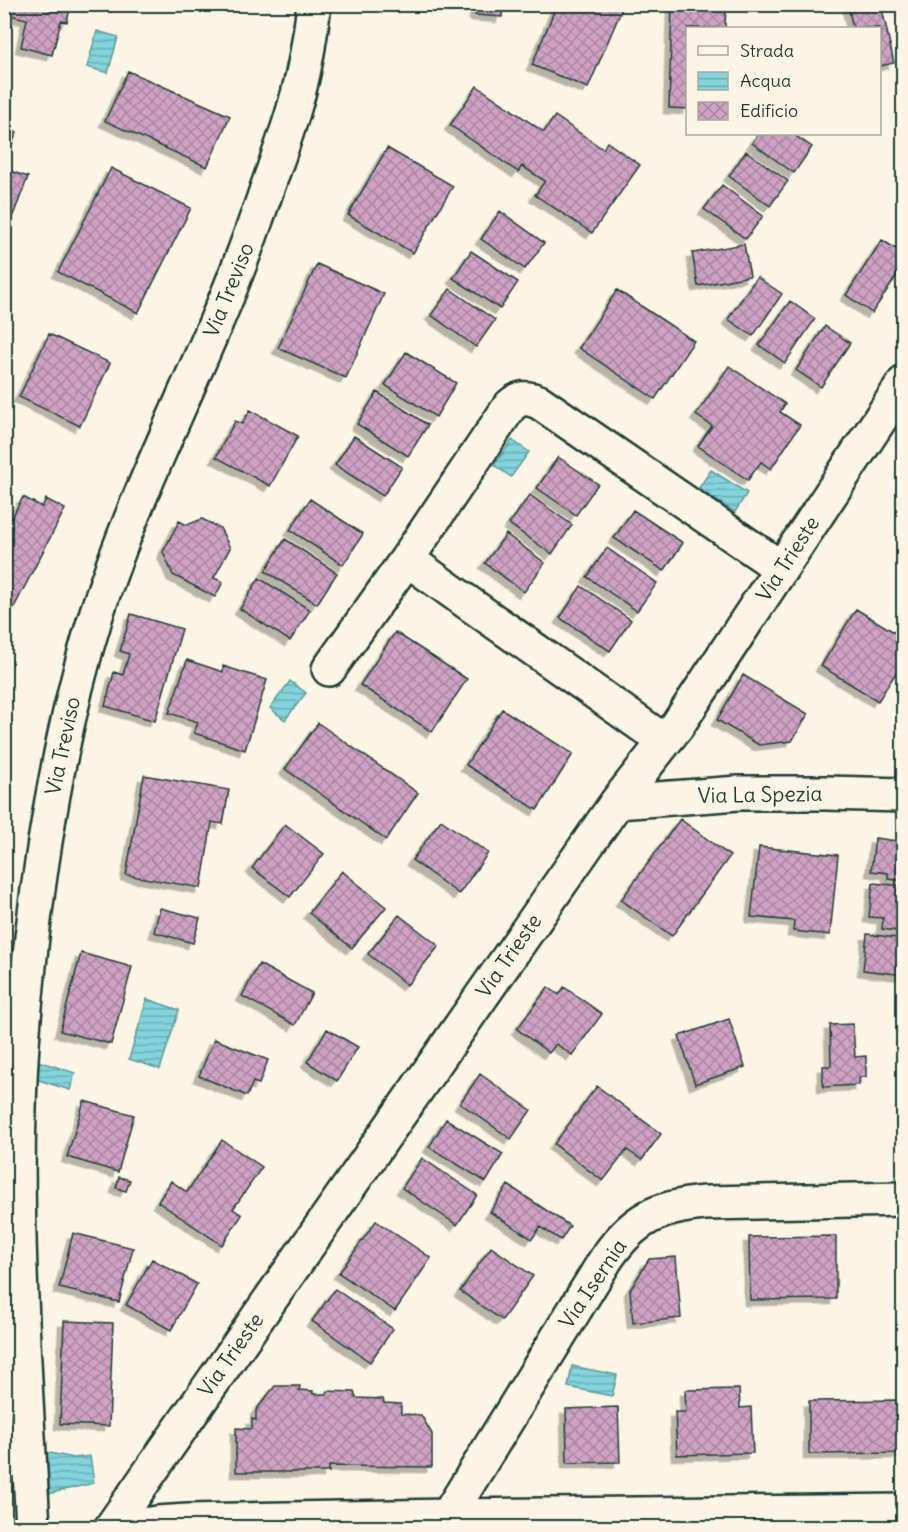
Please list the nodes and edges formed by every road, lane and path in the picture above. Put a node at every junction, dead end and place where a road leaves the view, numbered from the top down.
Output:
1 (314, 4) edge
2 (903, 383) edge
3 (407, 559) junction
4 (782, 568) junction
5 (330, 669) dead end
6 (664, 741) junction
7 (903, 795) edge
8 (617, 802) junction
9 (903, 1199) edge
10 (903, 1511) edge
11 (448, 1516) junction
12 (33, 1527) edge
13 (111, 1527) edge
14 (122, 1527) edge

1 - 12 street, Via Treviso
2 - 4 street, Via Trieste
3 - 4 street
3 - 5 street
3 - 6 street
4 - 6 street, Via Trieste
6 - 8 street, Via Trieste
7 - 8 street, Via La Spezia
8 - 13 street, Via Trieste
9 - 11 street, Via Isernia
10 - 11 street
11 - 14 street

